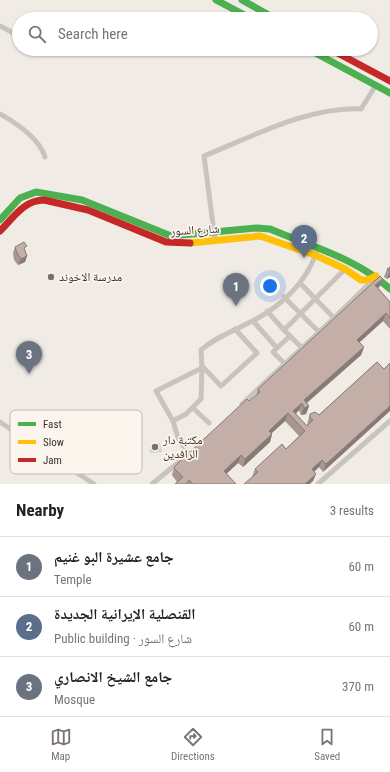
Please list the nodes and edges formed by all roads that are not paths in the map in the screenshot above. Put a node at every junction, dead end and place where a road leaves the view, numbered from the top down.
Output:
1 (238, 0) edge
2 (242, 0) edge
3 (222, 1) edge
4 (236, 11) joint
5 (263, 12) edge
6 (0, 26) edge
7 (12, 32) edge
8 (321, 56) edge
9 (343, 56) edge
10 (390, 81) edge
11 (376, 85) junction
12 (390, 93) edge
13 (0, 114) edge
14 (45, 156) dead end
15 (0, 220) edge
16 (0, 231) edge
17 (214, 236) junction
18 (317, 248) junction
19 (315, 256) junction
20 (345, 269) junction
21 (376, 276) junction
22 (300, 283) junction
23 (390, 289) edge
24 (284, 297) junction
25 (315, 299) junction
26 (267, 311) junction
27 (301, 314) junction
28 (334, 318) junction
29 (253, 320) junction
30 (235, 329) junction
31 (284, 330) junction
32 (319, 332) junction
33 (290, 336) junction
34 (277, 348) junction
35 (302, 348) junction
36 (285, 364) junction
37 (202, 367) junction
38 (194, 408) junction
39 (235, 410) edge
40 (173, 421) junction
41 (390, 421) edge
42 (0, 422) edge
43 (209, 423) dead end
44 (10, 429) edge
45 (194, 448) edge
46 (188, 454) junction
47 (79, 474) edge
48 (94, 484) edge
49 (152, 484) edge
50 (318, 484) edge

1 - 4 main road
2 - 5 main road
3 - 4 main road
6 - 7 street
8 - 11 main road
9 - 10 main road
11 - 12 main road
11 - 17 street
13 - 14 street
15 - 17 main road, شارع السور
16 - 17 main road, شارع السور
17 - 18 main road, شارع السور
17 - 19 main road, شارع السور
18 - 19 street
18 - 21 main road, شارع السور
19 - 20 main road, شارع السور
19 - 22 street
20 - 21 main road, شارع السور
20 - 25 street
21 - 23 main road, شارع السور
21 - 28 street
22 - 24 street
22 - 25 street
24 - 26 street
24 - 27 street
25 - 27 street
25 - 28 street
26 - 29 street
26 - 31 street
27 - 31 street
27 - 32 street
28 - 32 street
29 - 30 street
29 - 34 street
30 - 37 street
30 - 37 street
31 - 33 street
32 - 35 street
33 - 34 street
33 - 35 street
34 - 36 street
35 - 36 street
36 - 39 street
37 - 38 street
37 - 40 street
38 - 40 street
38 - 43 street
40 - 46 street
41 - 50 street
42 - 44 street
45 - 46 street
46 - 49 street
47 - 48 street

